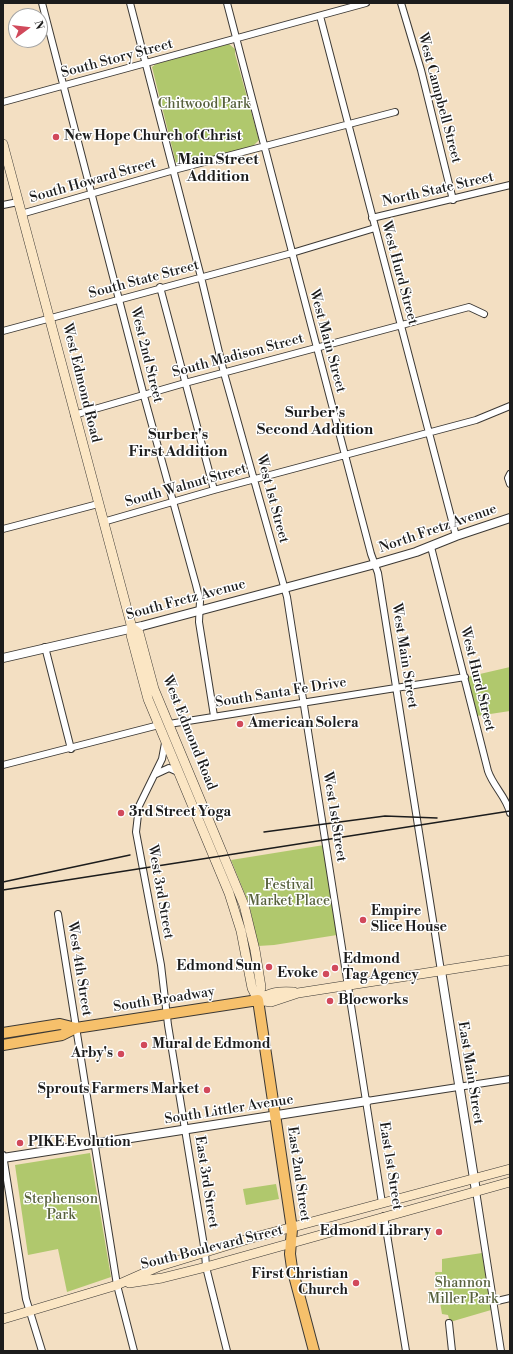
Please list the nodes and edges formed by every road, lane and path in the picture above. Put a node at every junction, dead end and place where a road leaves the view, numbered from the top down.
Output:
1 (42, 3) edge
2 (130, 3) edge
3 (227, 3) edge
4 (366, 3) edge
5 (401, 3) edge
6 (320, 16) junction
7 (236, 39) junction
8 (146, 63) junction
9 (63, 86) junction
10 (3, 102) edge
11 (395, 112) dead end
12 (348, 124) junction
13 (3, 144) edge
14 (265, 146) junction
15 (174, 170) junction
16 (510, 185) edge
17 (92, 194) junction
18 (453, 200) junction
19 (18, 202) junction
20 (3, 205) edge
21 (22, 214) junction
22 (372, 218) junction
23 (375, 228) junction
24 (292, 253) junction
25 (201, 277) junction
26 (160, 287) junction
27 (120, 299) junction
28 (484, 314) dead end
29 (50, 318) junction
30 (401, 325) junction
31 (3, 331) edge
32 (317, 348) junction
33 (224, 373) junction
34 (185, 383) junction
35 (144, 396) junction
36 (510, 406) edge
37 (74, 415) junction
38 (429, 432) junction
39 (345, 455) junction
40 (510, 474) edge
41 (255, 479) junction
42 (510, 484) edge
43 (214, 490) junction
44 (173, 503) junction
45 (98, 504) junction
46 (510, 518) edge
47 (103, 522) junction
48 (3, 528) edge
49 (456, 536) junction
50 (430, 547) junction
51 (375, 564) junction
52 (284, 588) junction
53 (199, 611) junction
54 (132, 628) junction
55 (45, 647) junction
56 (3, 658) edge
57 (464, 677) junction
58 (397, 687) junction
59 (304, 701) junction
60 (214, 716) junction
61 (158, 724) junction
62 (169, 724) junction
63 (163, 735) junction
64 (71, 749) junction
65 (3, 765) edge
66 (179, 772) junction
67 (154, 777) junction
68 (510, 813) edge
69 (58, 914) dead end
70 (510, 960) edge
71 (440, 971) junction
72 (348, 985) junction
73 (258, 1000) junction
74 (167, 1014) junction
75 (76, 1028) junction
76 (3, 1033) edge
77 (3, 1045) edge
78 (510, 1079) edge
79 (460, 1087) junction
80 (367, 1101) junction
81 (276, 1115) junction
82 (185, 1129) junction
83 (95, 1144) junction
84 (3, 1157) edge
85 (510, 1169) edge
86 (474, 1179) junction
87 (510, 1182) edge
88 (476, 1192) junction
89 (382, 1203) junction
90 (384, 1216) junction
91 (292, 1229) junction
92 (290, 1243) junction
93 (205, 1252) junction
94 (206, 1267) junction
95 (117, 1285) junction
96 (510, 1298) edge
97 (493, 1302) junction
98 (31, 1312) junction
99 (3, 1319) edge
100 (449, 1323) dead end
101 (42, 1351) edge
102 (134, 1351) edge
103 (227, 1351) edge
104 (314, 1351) edge
105 (406, 1351) edge
106 (452, 1351) edge
107 (501, 1351) edge

1 - 9 street, West 2nd Street
2 - 8 street, West 1st Street
3 - 7 street, West Main Street
4 - 6 street, South Story Street
5 - 18 street, West Campbell Street
6 - 7 street, South Story Street
6 - 12 street, West Hurd Street
7 - 8 street, South Story Street
7 - 14 street, West Main Street
8 - 9 street, South Story Street
8 - 15 street, West 1st Street
9 - 10 street, South Story Street
9 - 17 street, West 2nd Street
11 - 12 street, South Howard Street
12 - 14 street, South Howard Street
12 - 22 street, West Hurd Street
13 - 19 main road, West Edmond Road
14 - 15 street, South Howard Street
14 - 24 street, West Main Street
15 - 17 street, South Howard Street
15 - 25 street, West 1st Street
16 - 18 street, North State Street
17 - 21 street, South Howard Street
17 - 27 street, West 2nd Street
18 - 22 street, North State Street
19 - 20 street, South Howard Street
19 - 21 main road, West Edmond Road
21 - 29 main road, West Edmond Road
22 - 23 street, West Hurd Street
23 - 24 street, North State Street
23 - 30 street, West Hurd Street
24 - 25 street, South State Street
24 - 32 street, West Main Street
25 - 26 street, South State Street
25 - 33 street, West 1st Street
26 - 27 street, South State Street
26 - 34 street
27 - 29 street, South State Street
27 - 35 street, West 2nd Street
28 - 30 street, South Madison Street
29 - 31 street, South State Street
29 - 37 main road, West Edmond Road
30 - 32 street, South Madison Street
30 - 38 street, West Hurd Street
32 - 33 street, South Madison Street
32 - 39 street, West Main Street
33 - 34 street, South Madison Street
33 - 41 street, West 1st Street
34 - 35 street, South Madison Street
34 - 43 street
35 - 37 street, South Madison Street
35 - 44 street, West 2nd Street
36 - 38 street, South Walnut Street
37 - 45 main road, West Edmond Road
38 - 39 street, South Walnut Street
38 - 49 street, West Hurd Street
39 - 41 street, South Walnut Street
39 - 51 street, West Main Street
40 - 42 street
41 - 43 street, South Walnut Street
41 - 52 street, West 1st Street
43 - 44 street, South Walnut Street
44 - 47 street, South Walnut Street
44 - 53 street, West 2nd Street
45 - 47 main road, West Edmond Road
45 - 48 street
46 - 49 street, North Fretz Avenue
47 - 54 main road, West Edmond Road
49 - 50 street, North Fretz Avenue
50 - 51 street, North Fretz Avenue
50 - 57 street, West Hurd Street
51 - 52 street, South Fretz Avenue
51 - 58 street, West Main Street
52 - 53 street, South Fretz Avenue
52 - 59 street, West 1st Street
53 - 54 street, South Fretz Avenue
53 - 60 street, West 2nd Street
54 - 55 street, South Fretz Avenue
54 - 61 main road, West Edmond Road
54 - 62 main road, West Edmond Road
55 - 56 street, South Fretz Avenue
55 - 64 street
57 - 58 street, South Santa Fe Drive
57 - 68 street, West Hurd Street
58 - 59 street, South Santa Fe Drive
58 - 71 street, West Main Street
59 - 60 street, South Santa Fe Drive
59 - 72 street, West 1st Street
60 - 62 street, South Santa Fe Drive
61 - 63 main road, West Edmond Road
61 - 64 street
62 - 73 main road, West Edmond Road
63 - 66 main road, West Edmond Road
63 - 67 street, West 3rd Street
64 - 65 street
66 - 67 street
66 - 73 main road, West Edmond Road
67 - 74 street, West 3rd Street
69 - 75 street, West 4th Street
70 - 71 main road, South Broadway
71 - 72 main road, South Broadway
71 - 79 street, East Main Street
72 - 73 main road, South Broadway
72 - 80 street, East 1st Street
73 - 74 main road, South Broadway
73 - 81 main road, East 2nd Street
74 - 75 main road, South Broadway
74 - 82 street, East 3rd Street
75 - 76 main road, South Broadway
75 - 77 main road, South Broadway
75 - 83 street, West 4th Street
78 - 79 street, South Littler Avenue
79 - 80 street, South Littler Avenue
79 - 86 street, East Main Street
80 - 81 street, South Littler Avenue
80 - 89 street, East 1st Street
81 - 82 street, South Littler Avenue
81 - 91 main road, East 2nd Street
82 - 83 street, South Littler Avenue
82 - 93 street, East 3rd Street
83 - 84 street, South Littler Avenue
83 - 95 street, West 4th Street
84 - 98 street
85 - 86 main road, South Boulevard Street
86 - 88 street, East Main Street
86 - 89 main road, South Boulevard Street
87 - 88 main road, South Boulevard Street
88 - 90 main road, South Boulevard Street
88 - 97 street
89 - 90 street, East 1st Street
89 - 91 main road, South Boulevard Street
90 - 92 main road, South Boulevard Street
90 - 105 street, East 1st Street
91 - 92 main road, East 2nd Street
91 - 93 main road, South Boulevard Street
92 - 94 main road, South Boulevard Street
92 - 104 main road, East 2nd Street
93 - 94 street, East 3rd Street
93 - 95 main road, South Boulevard Street
94 - 95 main road, South Boulevard Street
94 - 103 street, East 3rd Street
95 - 98 main road, South Boulevard Street
95 - 102 street, West 4th Street
96 - 97 street
97 - 107 street
98 - 99 main road, South Boulevard Street
98 - 101 street
100 - 106 street

